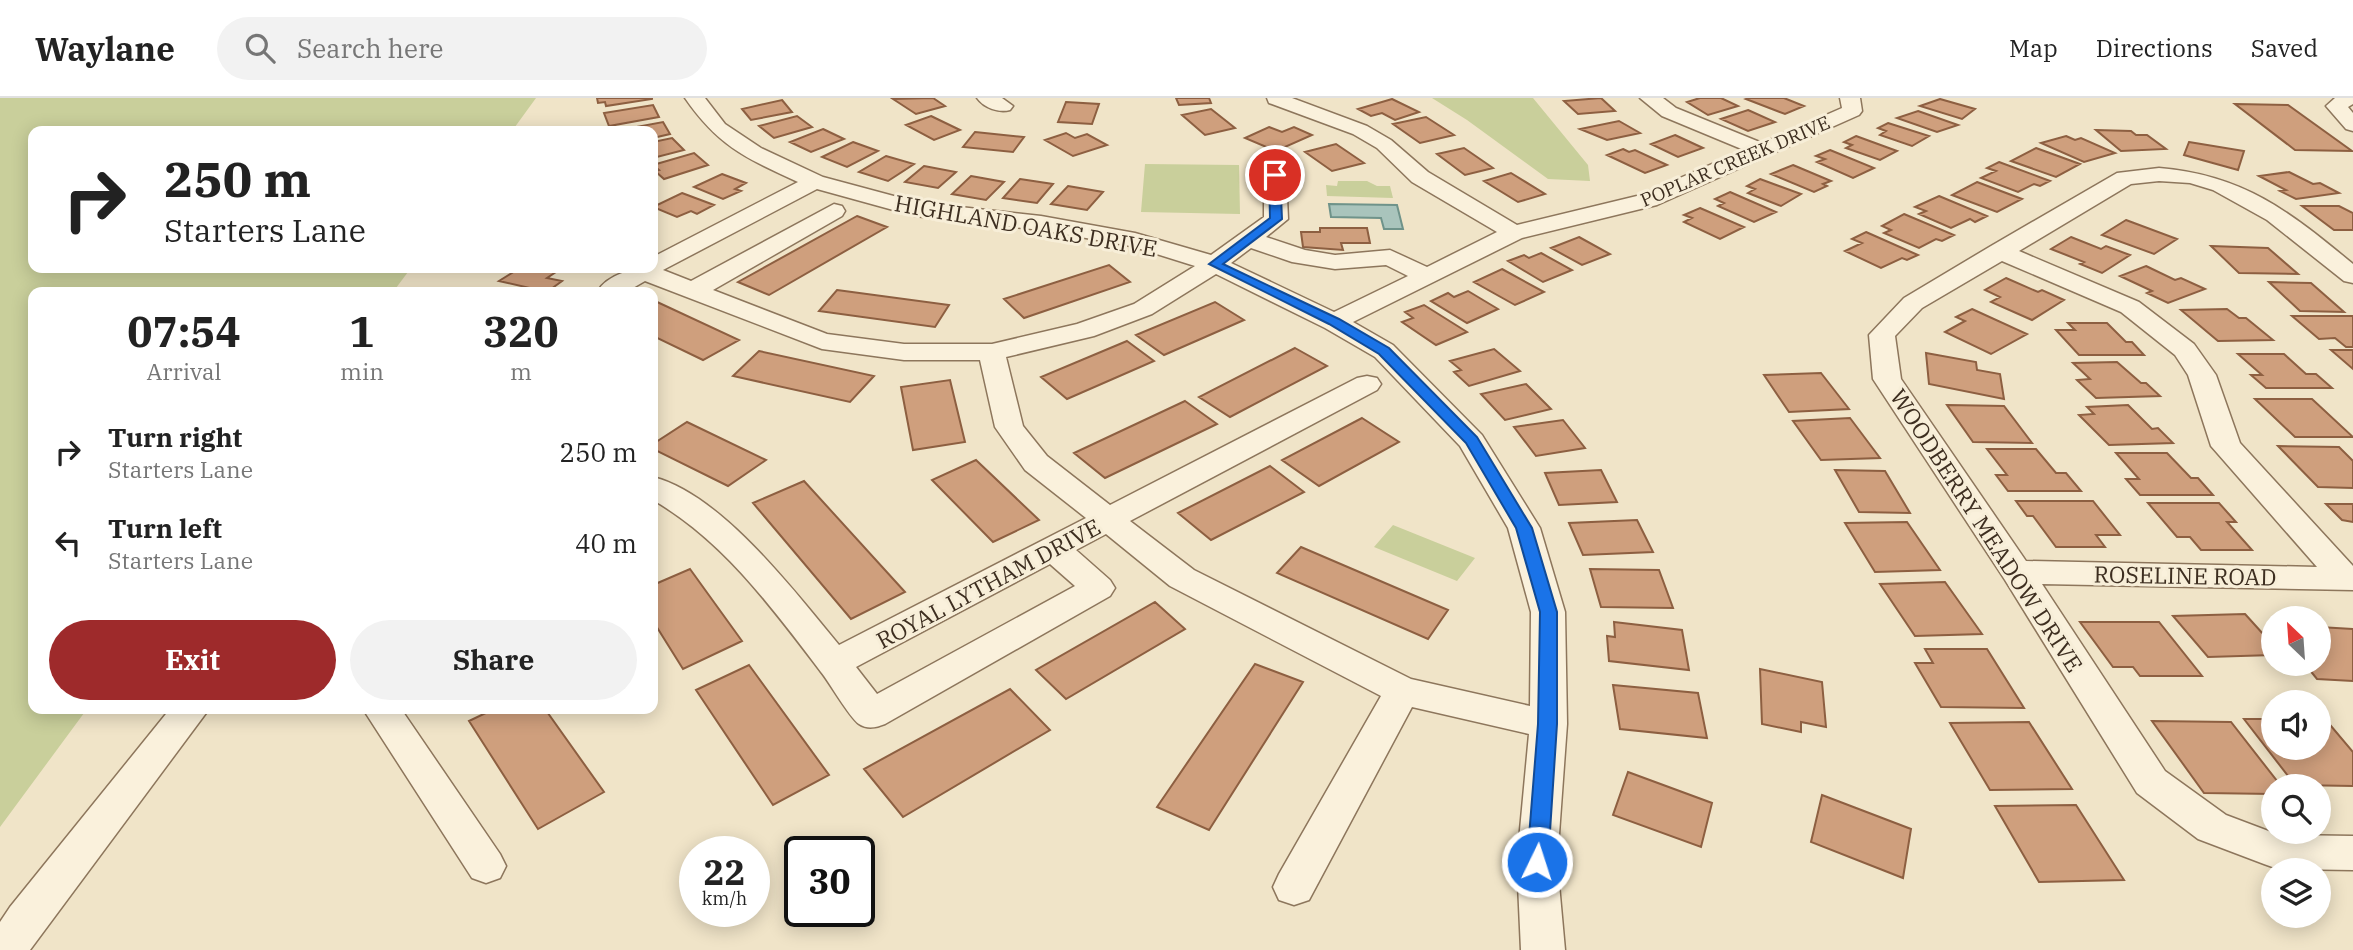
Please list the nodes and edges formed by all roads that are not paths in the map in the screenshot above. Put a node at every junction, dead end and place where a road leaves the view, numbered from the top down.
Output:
1 (695, 98) edge
2 (1650, 98) edge
3 (1850, 98) edge
4 (2348, 98) edge
5 (1276, 99) edge
6 (2353, 125) edge
7 (1763, 151) junction
8 (1275, 175) dead end
9 (815, 182) junction
10 (834, 211) dead end
11 (1514, 233) junction
12 (1250, 240) junction
13 (1999, 251) junction
14 (658, 263) edge
15 (1215, 264) junction
16 (640, 273) edge
17 (658, 273) edge
18 (1426, 276) junction
19 (2353, 276) edge
20 (617, 287) edge
21 (694, 289) junction
22 (1334, 322) junction
23 (992, 352) junction
24 (1367, 384) dead end
25 (658, 490) edge
26 (1108, 519) junction
27 (1053, 548) junction
28 (2017, 572) junction
29 (2349, 579) edge
30 (834, 663) junction
31 (1402, 691) junction
32 (187, 714) edge
33 (384, 714) edge
34 (1548, 724) junction
35 (2353, 853) edge
36 (486, 866) dead end
37 (1294, 887) dead end
38 (6, 950) edge
39 (1544, 950) edge

1 - 9 street, HIGHLAND OAKS DRIVE
2 - 7 street
3 - 7 street, POPLAR CREEK DRIVE
4 - 6 street
5 - 11 street
7 - 11 street, POPLAR CREEK DRIVE
8 - 12 street
9 - 14 street
9 - 15 street, HIGHLAND OAKS DRIVE
10 - 21 street
11 - 18 street, POPLAR CREEK DRIVE
12 - 15 street
12 - 18 street
13 - 19 street, WOODBERRY MEADOW DRIVE
13 - 28 street, WOODBERRY MEADOW DRIVE
13 - 29 street
15 - 22 street, HIGHLAND OAKS DRIVE
15 - 23 street
16 - 20 street
17 - 21 street
18 - 22 street, POPLAR CREEK DRIVE
21 - 23 street
22 - 34 street, HIGHLAND OAKS DRIVE
23 - 26 street
24 - 26 street, ROYAL LYTHAM DRIVE
25 - 30 street
26 - 27 street, ROYAL LYTHAM DRIVE
26 - 31 street
27 - 30 street, ROYAL LYTHAM DRIVE
27 - 30 street
28 - 29 street, ROSELINE ROAD
28 - 35 street, WOODBERRY MEADOW DRIVE
31 - 34 street
31 - 37 street
32 - 38 street
33 - 36 street
34 - 39 street, HIGHLAND OAKS DRIVE

